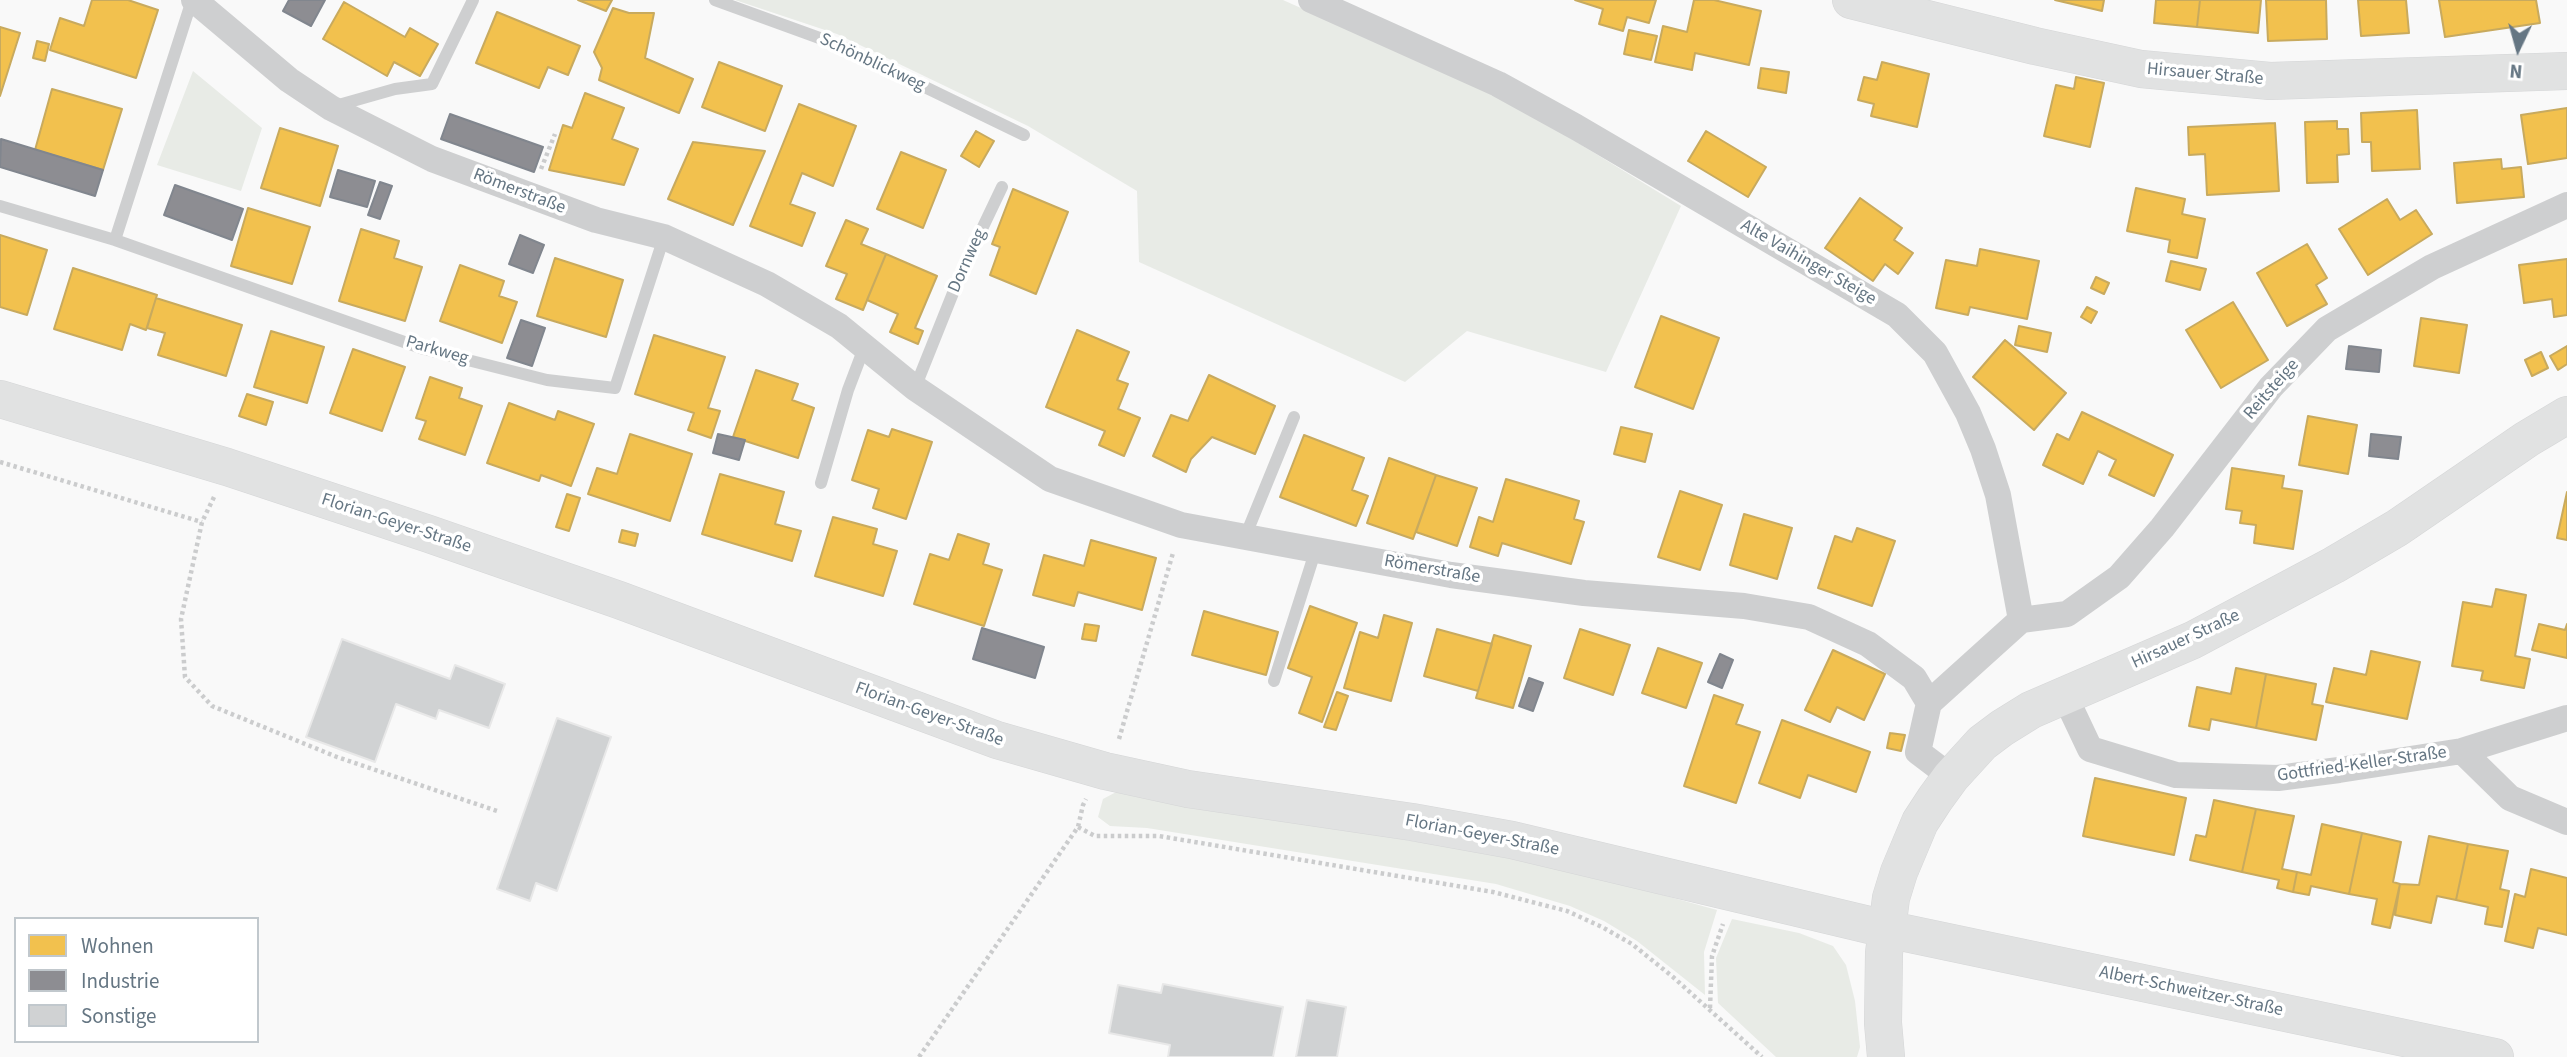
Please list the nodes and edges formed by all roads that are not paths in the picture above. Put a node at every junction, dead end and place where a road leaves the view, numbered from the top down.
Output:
1 (193, 0) edge
2 (472, 0) edge
3 (715, 0) edge
4 (1311, 0) edge
5 (1851, 0) edge
6 (2567, 71) edge
7 (331, 107) junction
8 (1024, 135) dead end
9 (1002, 187) dead end
10 (2567, 205) edge
11 (0, 206) edge
12 (664, 237) junction
13 (115, 240) junction
14 (864, 348) junction
15 (915, 388) junction
16 (0, 399) edge
17 (2567, 415) edge
18 (1294, 417) dead end
19 (821, 483) dead end
20 (1245, 537) junction
21 (1316, 550) junction
22 (2021, 620) junction
23 (1274, 681) dead end
24 (2064, 694) junction
25 (1929, 703) junction
26 (2567, 718) edge
27 (2462, 751) junction
28 (1951, 777) junction
29 (2567, 822) edge
30 (1886, 929) junction
31 (1886, 1057) edge
32 (2496, 1057) edge

1 - 7 street, Römerstraße
1 - 13 lane
2 - 7 lane
3 - 8 lane, Schönblickweg
4 - 22 street, Alte Vaihinger Steige
5 - 6 street, Hirsauer Straße
7 - 12 street, Römerstraße
9 - 15 lane, Dornweg
10 - 22 street, Reitsteige
11 - 13 lane, Parkweg
12 - 13 lane, Parkweg
12 - 14 street, Römerstraße
14 - 15 street, Römerstraße
14 - 19 lane
15 - 20 street, Römerstraße
16 - 30 street, Florian-Geyer-Straße
17 - 24 street, Hirsauer Straße
18 - 20 lane
20 - 21 street, Römerstraße
21 - 23 lane
21 - 25 street, Römerstraße
22 - 25 street
24 - 27 street, Gottfried-Keller-Straße
24 - 28 street, Hirsauer Straße
25 - 28 street
26 - 27 street, Gottfried-Keller-Straße
27 - 29 street
28 - 30 street, Hirsauer Straße
30 - 31 street, Hirsauer Straße
30 - 32 street, Albert-Schweitzer-Straße

